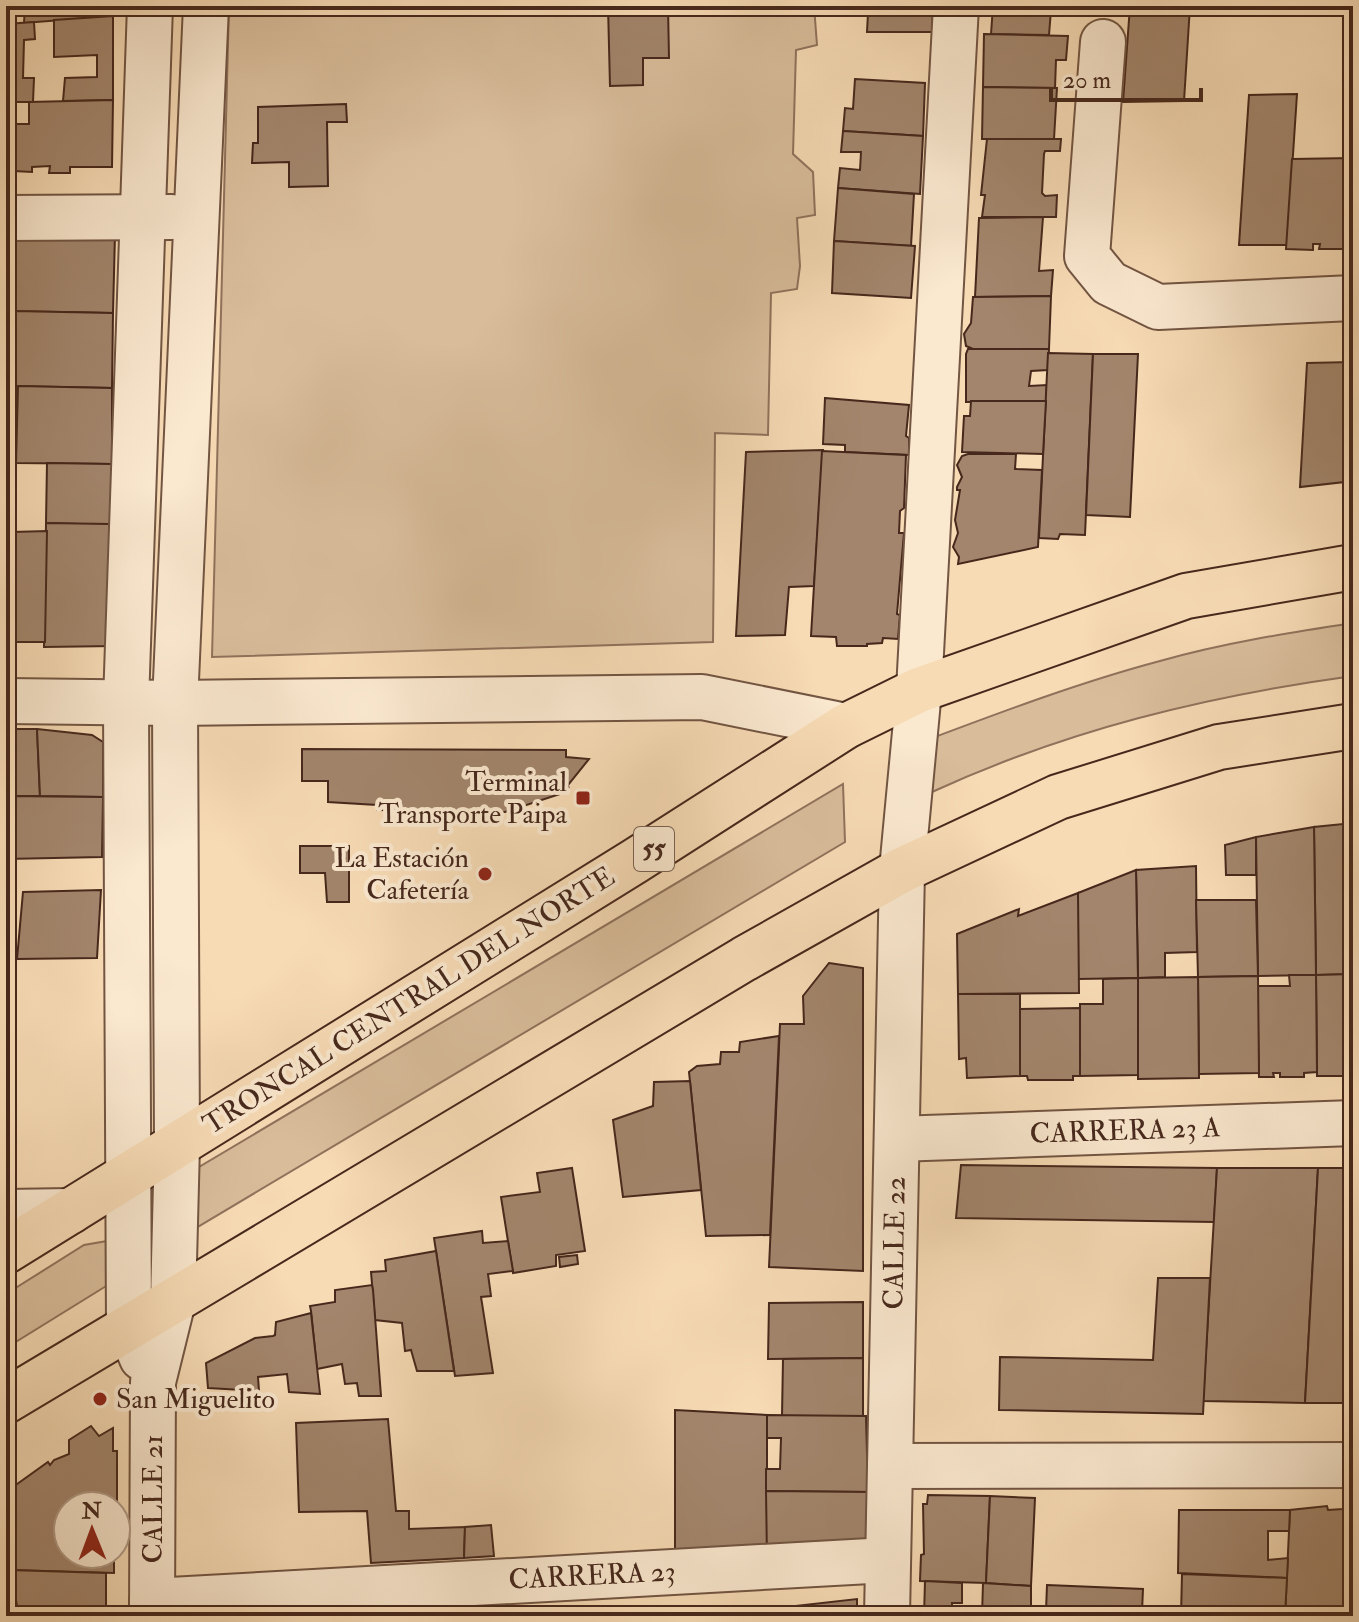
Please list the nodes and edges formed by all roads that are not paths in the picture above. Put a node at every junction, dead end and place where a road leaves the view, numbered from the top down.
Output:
1 (150, 6) edge
2 (206, 6) edge
3 (956, 6) edge
4 (1103, 42) dead end
5 (142, 217) junction
6 (196, 217) junction
7 (6, 218) edge
8 (1353, 298) edge
9 (1353, 567) edge
10 (919, 690) junction
11 (6, 701) edge
12 (126, 702) junction
13 (175, 703) junction
14 (846, 726) junction
15 (1353, 726) edge
16 (902, 870) junction
17 (1353, 1123) edge
18 (897, 1139) junction
19 (177, 1145) junction
20 (129, 1176) junction
21 (71, 1211) junction
22 (6, 1212) edge
23 (6, 1251) edge
24 (173, 1301) junction
25 (129, 1327) junction
26 (153, 1382) junction
27 (6, 1401) edge
28 (1353, 1465) edge
29 (890, 1466) junction
30 (888, 1560) junction
31 (152, 1608) edge
32 (887, 1616) edge

1 - 5 street
2 - 6 street
3 - 10 street, CALLE 22
4 - 8 street
5 - 6 street
5 - 7 street
5 - 12 street
6 - 13 street
9 - 10 highway, TRONCAL CENTRAL DEL NORTE / 55
10 - 14 highway, TRONCAL CENTRAL DEL NORTE / 55
10 - 16 street, CALLE 22
11 - 12 street
12 - 13 street
12 - 20 street
13 - 14 street
13 - 19 street
14 - 19 highway, TRONCAL CENTRAL DEL NORTE / 55
15 - 16 highway
16 - 18 street, CALLE 22
16 - 24 highway
17 - 18 street, CARRERA 23 A
18 - 29 street, CALLE 22
19 - 20 highway, TRONCAL CENTRAL DEL NORTE / 55
19 - 24 street
20 - 21 highway, TRONCAL CENTRAL DEL NORTE / 55
20 - 25 street
21 - 22 street
21 - 23 highway, TRONCAL CENTRAL DEL NORTE / 55
24 - 25 highway
24 - 26 street
25 - 26 street
25 - 27 highway
26 - 31 street, CALLE 21
28 - 29 street
29 - 30 street, CALLE 22
30 - 31 street, CARRERA 23
30 - 32 street, CALLE 22

